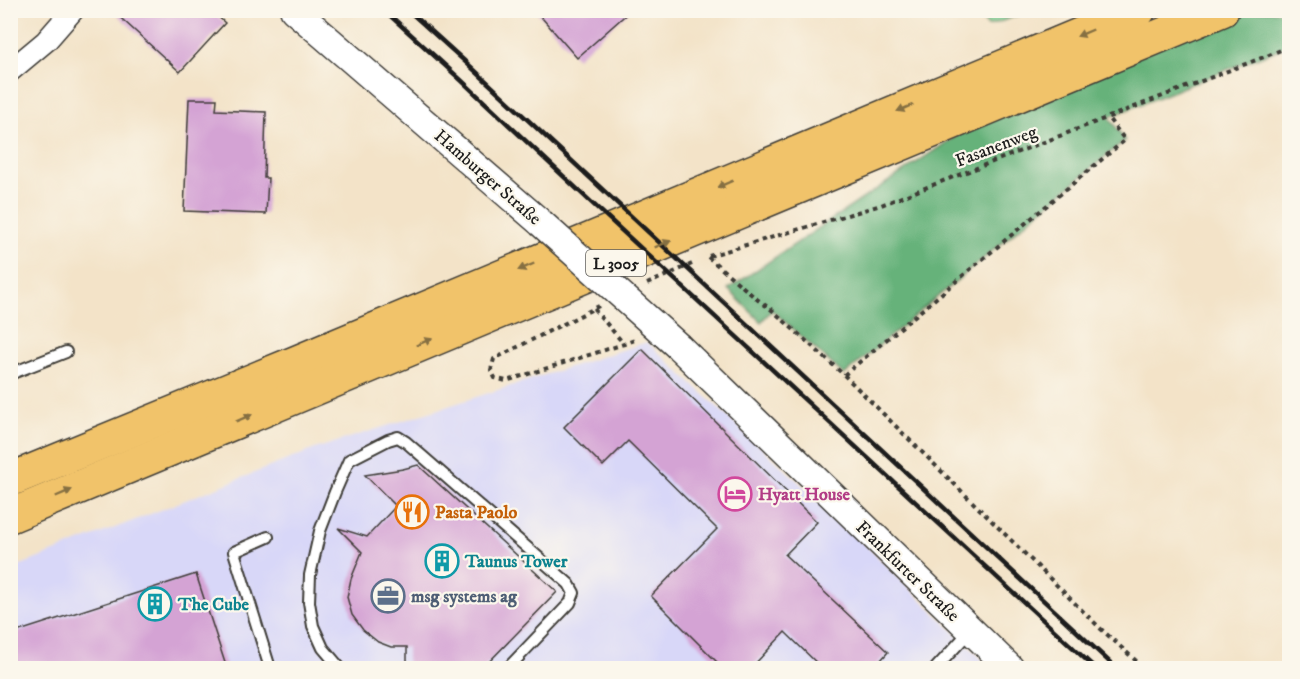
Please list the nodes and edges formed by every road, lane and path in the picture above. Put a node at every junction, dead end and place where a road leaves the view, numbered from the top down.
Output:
1 (73, 10) edge
2 (294, 10) edge
3 (1139, 10) edge
4 (1221, 10) edge
5 (1290, 46) edge
6 (10, 71) edge
7 (1108, 118) junction
8 (697, 261) dead end
9 (646, 285) dead end
10 (604, 304) dead end
11 (594, 309) junction
12 (659, 329) junction
13 (624, 344) junction
14 (679, 347) joint
15 (66, 352) dead end
16 (10, 374) edge
17 (844, 375) junction
18 (10, 480) edge
19 (10, 516) edge
20 (268, 537) dead end
21 (970, 631) junction
22 (270, 669) edge
23 (340, 669) edge
24 (508, 669) edge
25 (936, 669) edge
26 (1010, 669) edge
27 (1144, 669) edge

1 - 6 street
2 - 12 street, Hamburger Straße, bridge
3 -> 18 highway, L 3005
19 -> 4 highway, L 3005
5 - 7 path, Fasanenweg
7 - 17 path
7 - 17 path, Fasanenweg
8 - 9 path
10 - 11 path
11 - 13 path
11 - 13 path
12 - 13 path
12 - 14 street, Hamburger Straße, bridge
14 - 21 street, Frankfurter Straße
15 - 16 lane
17 - 27 path
20 - 22 lane
21 - 25 lane
21 - 26 street, Frankfurter Straße
23 - 24 lane

